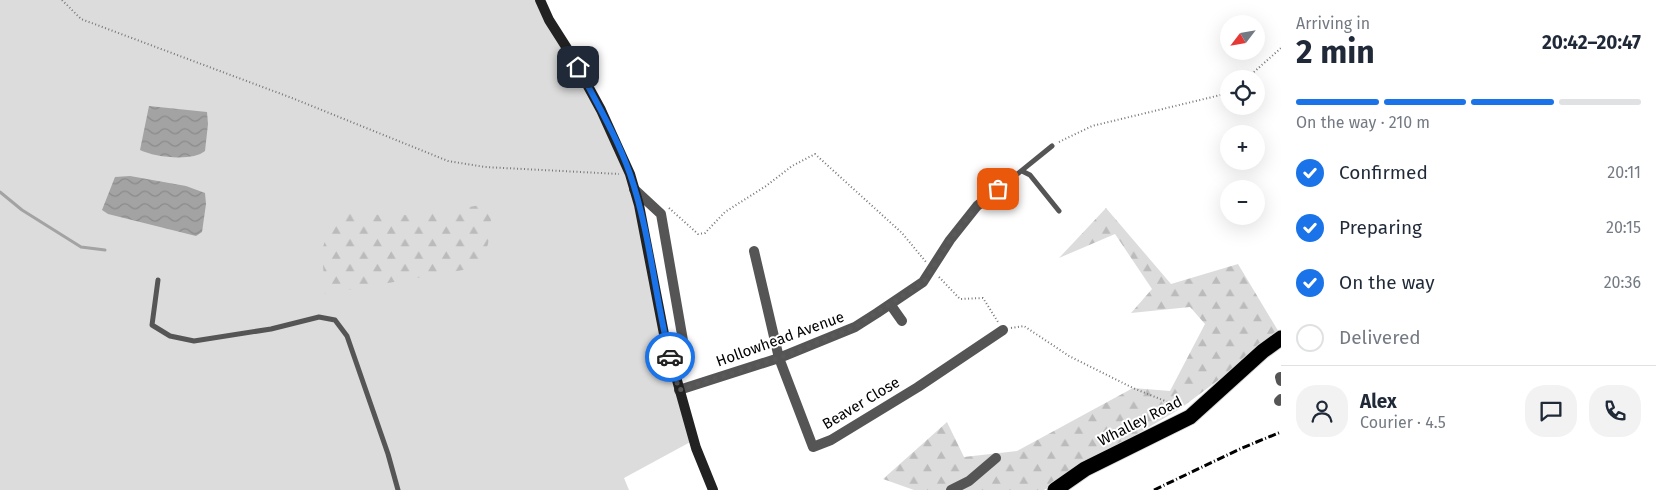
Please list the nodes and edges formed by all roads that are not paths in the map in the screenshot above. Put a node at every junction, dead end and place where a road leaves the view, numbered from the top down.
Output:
1 (540, 0) edge
2 (1052, 146) road end
3 (1022, 170) junction
4 (1010, 180) joint
5 (634, 189) junction
6 (998, 189) junction
7 (1006, 199) dead end
8 (1059, 211) dead end
9 (754, 251) dead end
10 (158, 280) dead end
11 (890, 304) junction
12 (902, 321) dead end
13 (1003, 330) road end
14 (1281, 338) edge
15 (685, 352) dead end
16 (779, 358) junction
17 (679, 390) junction
18 (996, 458) dead end
19 (398, 490) edge
20 (713, 490) edge
21 (951, 490) edge
22 (1055, 490) edge

1 - 5 street
2 - 3 lane
3 - 4 lane
3 - 8 lane
4 - 6 street, Hollowhead Avenue
5 - 15 street
5 - 17 street
6 - 7 street
6 - 11 street, Hollowhead Avenue
9 - 16 street
10 - 19 lane
11 - 12 street
11 - 16 street, Hollowhead Avenue
13 - 16 street, Beaver Close
14 - 22 highway, Whalley Road
16 - 17 street, Hollowhead Avenue
17 - 20 street
18 - 21 street

